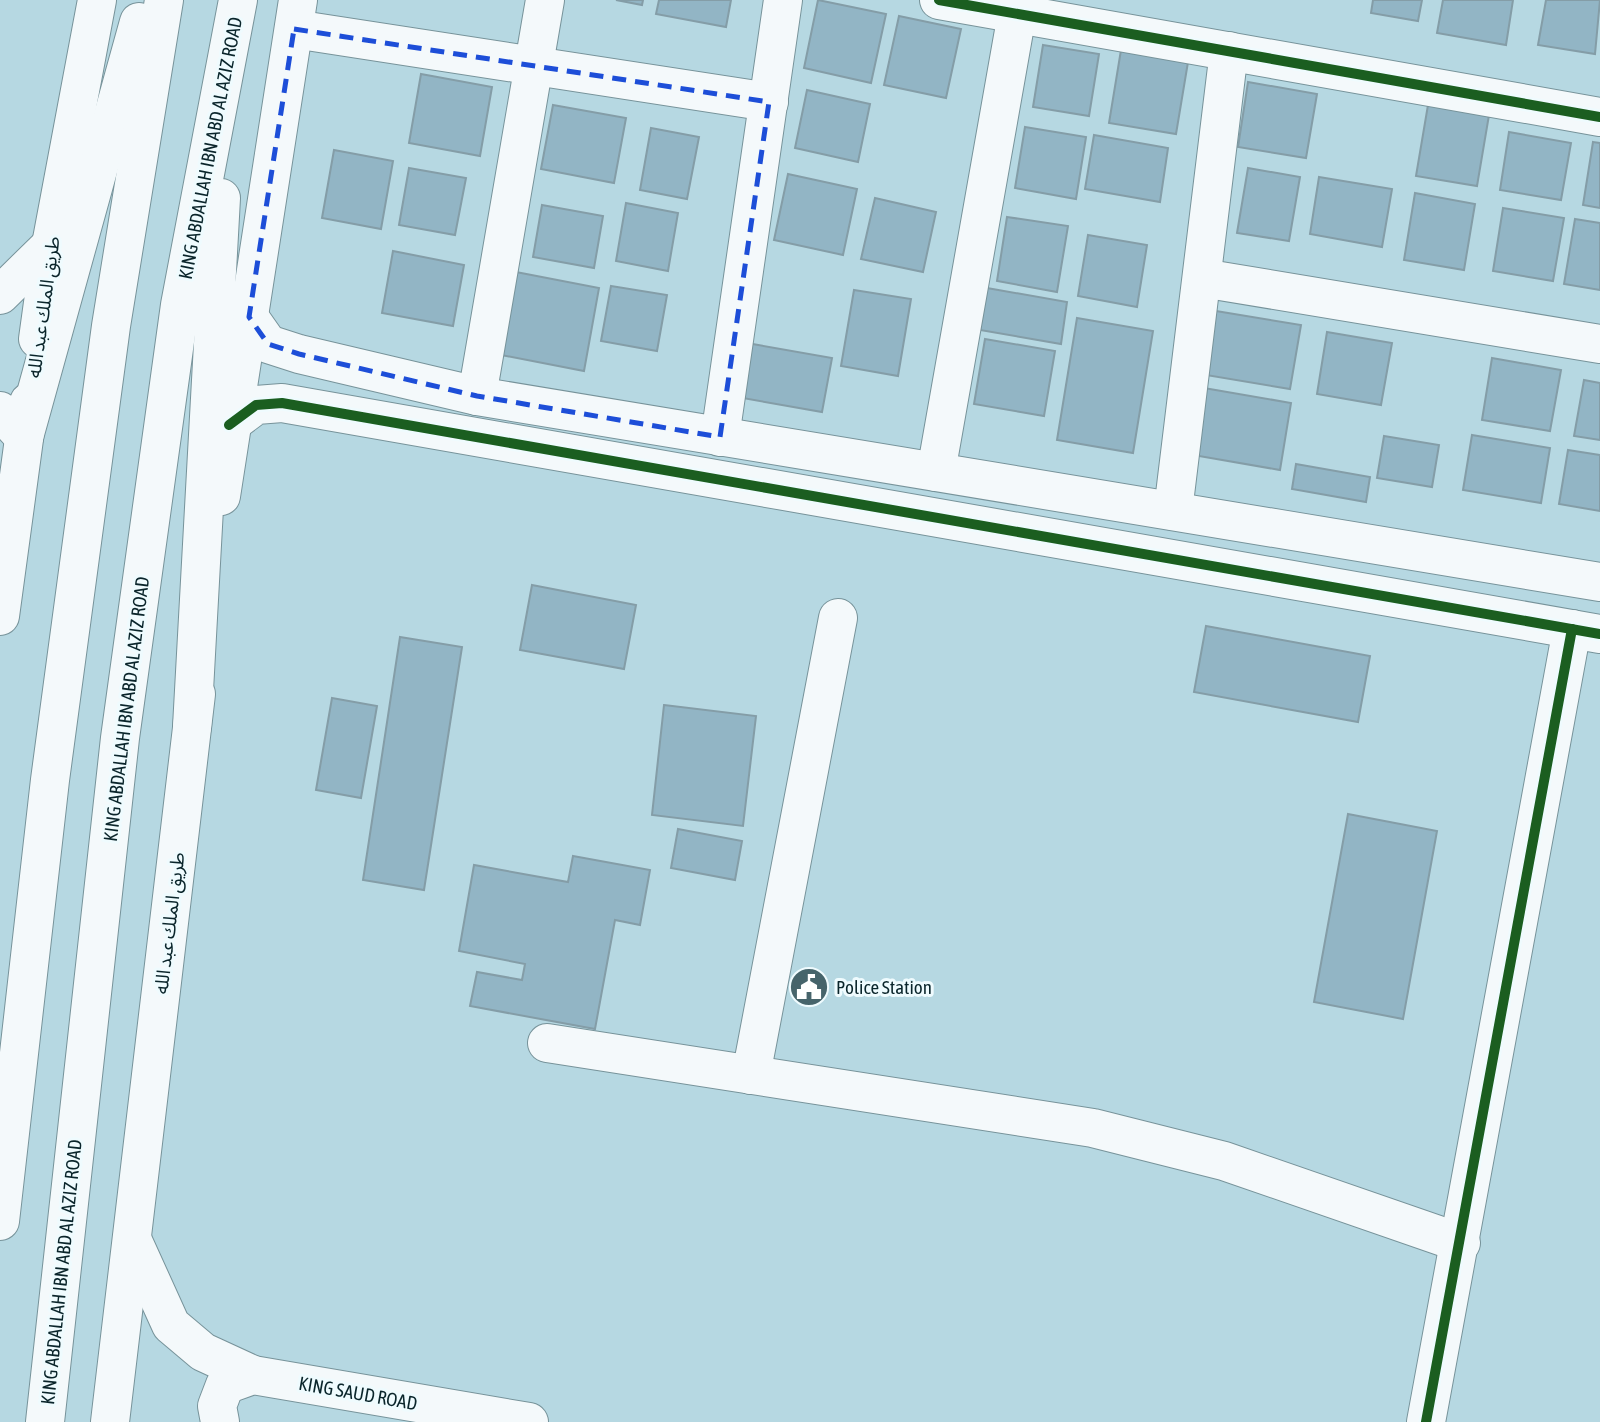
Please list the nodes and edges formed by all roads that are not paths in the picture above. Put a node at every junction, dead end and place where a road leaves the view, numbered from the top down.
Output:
1 (97, 0) edge
2 (145, 0) edge
3 (164, 0) edge
4 (238, 0) edge
5 (545, 0) edge
6 (783, 0) edge
7 (939, 0) edge
8 (1017, 14) junction
9 (296, 15) edge
10 (1229, 51) junction
11 (229, 58) junction
12 (534, 66) junction
13 (769, 102) junction
14 (1600, 117) edge
15 (51, 245) junction
16 (1202, 278) junction
17 (0, 295) edge
18 (249, 317) junction
19 (1600, 344) edge
20 (477, 397) junction
21 (12, 424) edge
22 (229, 425) junction
23 (720, 437) junction
24 (936, 472) junction
25 (1173, 512) junction
26 (1600, 582) edge
27 (0, 616) edge
28 (838, 618) dead end
29 (1586, 631) edge
30 (192, 727) junction
31 (547, 1043) dead end
32 (751, 1075) junction
33 (0, 1221) edge
34 (132, 1238) junction
35 (1461, 1243) junction
36 (253, 1375) junction
37 (45, 1422) edge
38 (110, 1422) edge
39 (220, 1422) edge
40 (529, 1422) edge
41 (1426, 1422) edge

1 - 15 main road, طريق الملك عبد الله
2 - 21 main road
3 - 33 main road
4 - 11 main road, KING ABDALLAH IBN ABD AL AZIZ ROAD
5 - 12 main road
6 - 13 main road
7 - 8 main road
8 - 10 main road
8 - 24 main road
9 - 12 main road
9 - 18 main road, طريق الملك عبد الله
10 - 14 main road
10 - 16 main road
11 - 30 main road
11 - 37 main road, KING ABDALLAH IBN ABD AL AZIZ ROAD
12 - 13 main road
12 - 20 main road
13 - 23 main road
15 - 17 main road
15 - 21 main road, طريق الملك عبد الله
16 - 19 main road
16 - 25 main road
18 - 20 main road
18 - 22 main road, طريق الملك عبد الله
20 - 23 main road
21 - 27 main road, طريق الملك عبد الله
22 - 29 main road
22 - 30 main road, طريق الملك عبد الله
23 - 24 main road
24 - 25 main road
25 - 26 main road
28 - 32 main road
29 - 35 main road
30 - 34 main road, طريق الملك عبد الله
31 - 32 main road
32 - 35 main road
34 - 36 main road, KING SAUD ROAD
34 - 38 main road, طريق الملك عبد الله
35 - 41 main road
36 - 39 main road
36 - 40 main road, KING SAUD ROAD

